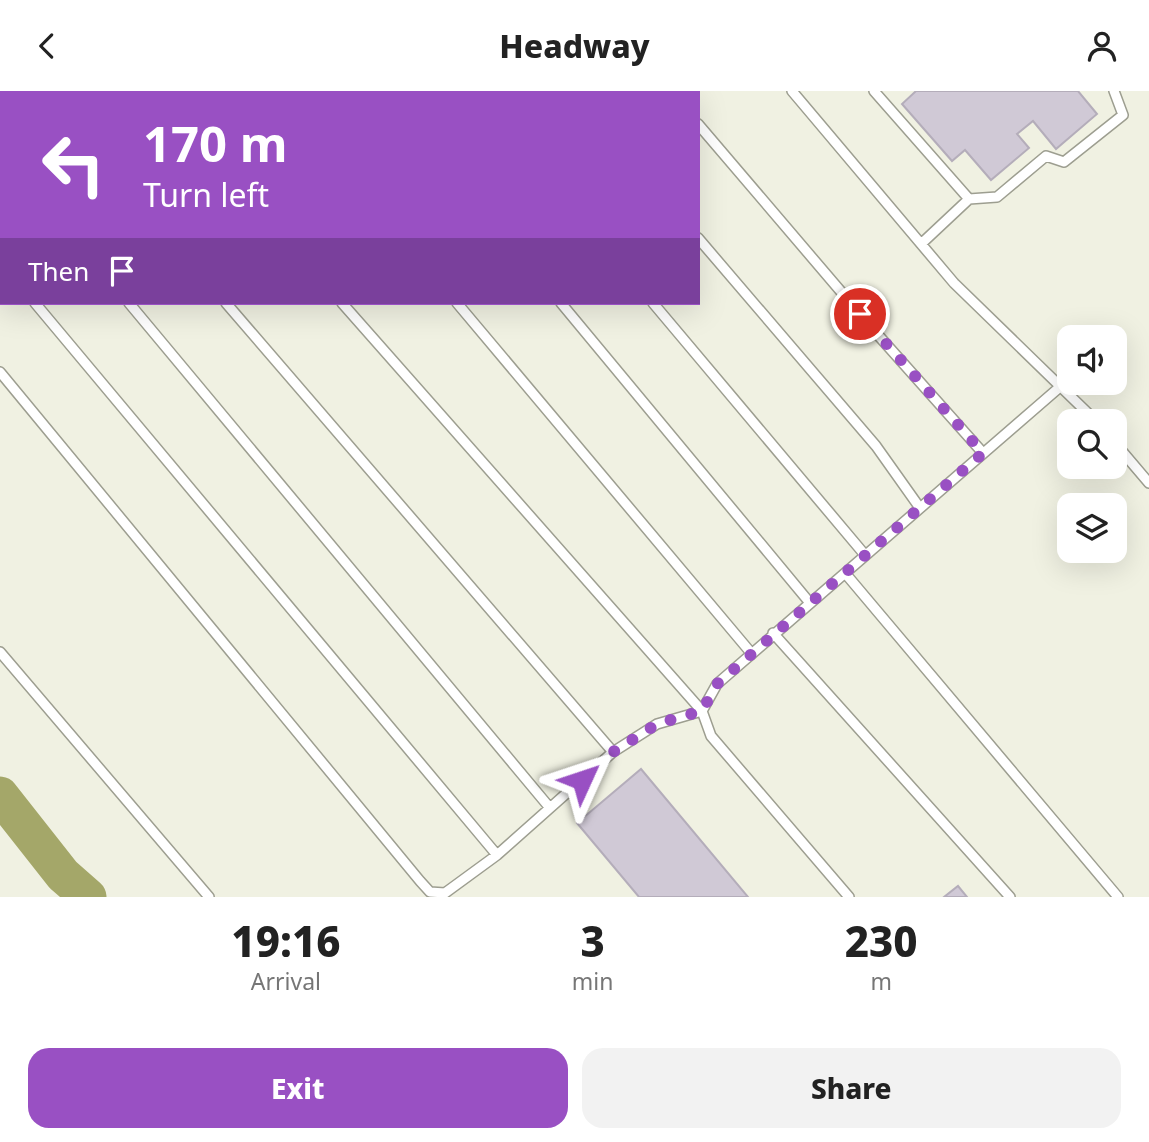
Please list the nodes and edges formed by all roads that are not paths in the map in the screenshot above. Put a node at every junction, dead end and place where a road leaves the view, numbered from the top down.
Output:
1 (792, 91) edge
2 (874, 91) edge
3 (1114, 91) edge
4 (700, 126) edge
5 (969, 199) junction
6 (700, 240) edge
7 (920, 244) junction
8 (37, 305) edge
9 (131, 305) edge
10 (228, 305) edge
11 (344, 305) edge
12 (459, 305) edge
13 (563, 305) edge
14 (655, 305) edge
15 (0, 372) edge
16 (1057, 383) edge
17 (1057, 389) edge
18 (1069, 395) edge
19 (1084, 409) edge
20 (983, 453) junction
21 (1127, 457) edge
22 (1149, 483) edge
23 (920, 508) junction
24 (865, 555) junction
25 (845, 573) junction
26 (810, 603) junction
27 (774, 633) junction
28 (0, 652) edge
29 (752, 654) junction
30 (702, 711) junction
31 (613, 752) junction
32 (550, 808) junction
33 (497, 855) junction
34 (209, 897) edge
35 (849, 897) edge
36 (1010, 897) edge
37 (1118, 897) edge

1 - 7 lane
2 - 5 lane
3 - 5 lane
4 - 20 lane
5 - 7 lane
6 - 23 lane
7 - 16 lane
8 - 33 lane
9 - 32 lane
10 - 31 lane
11 - 30 lane
12 - 29 lane
13 - 26 lane
14 - 24 lane
15 - 33 lane
17 - 20 lane
18 - 19 lane
20 - 23 lane
21 - 22 lane
23 - 24 lane
24 - 25 lane
25 - 26 lane
25 - 37 lane
26 - 27 lane
27 - 29 lane
27 - 36 lane
28 - 34 lane
29 - 30 lane
30 - 31 lane
30 - 35 lane
31 - 32 lane
32 - 33 lane

